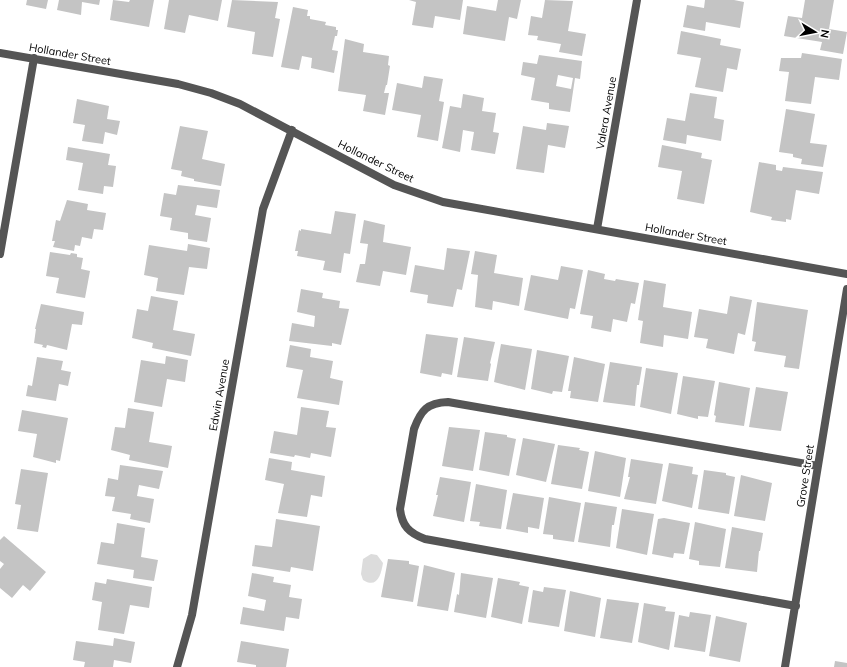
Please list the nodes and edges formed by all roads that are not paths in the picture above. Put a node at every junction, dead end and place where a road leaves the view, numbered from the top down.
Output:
1 (637, 0) edge
2 (0, 53) edge
3 (34, 58) junction
4 (292, 130) junction
5 (597, 229) junction
6 (0, 254) edge
7 (847, 274) edge
8 (847, 289) edge
9 (818, 466) junction
10 (796, 606) junction
11 (177, 667) edge
12 (785, 667) edge

1 - 5 street, Valera Avenue
2 - 3 street, Hollander Street
3 - 4 street, Hollander Street
3 - 6 street
4 - 5 street, Hollander Street
4 - 11 street, Edwin Avenue
5 - 7 street, Hollander Street
8 - 9 street, Grove Street
9 - 10 street, Grove Street
9 - 10 street
10 - 12 street, Grove Street

